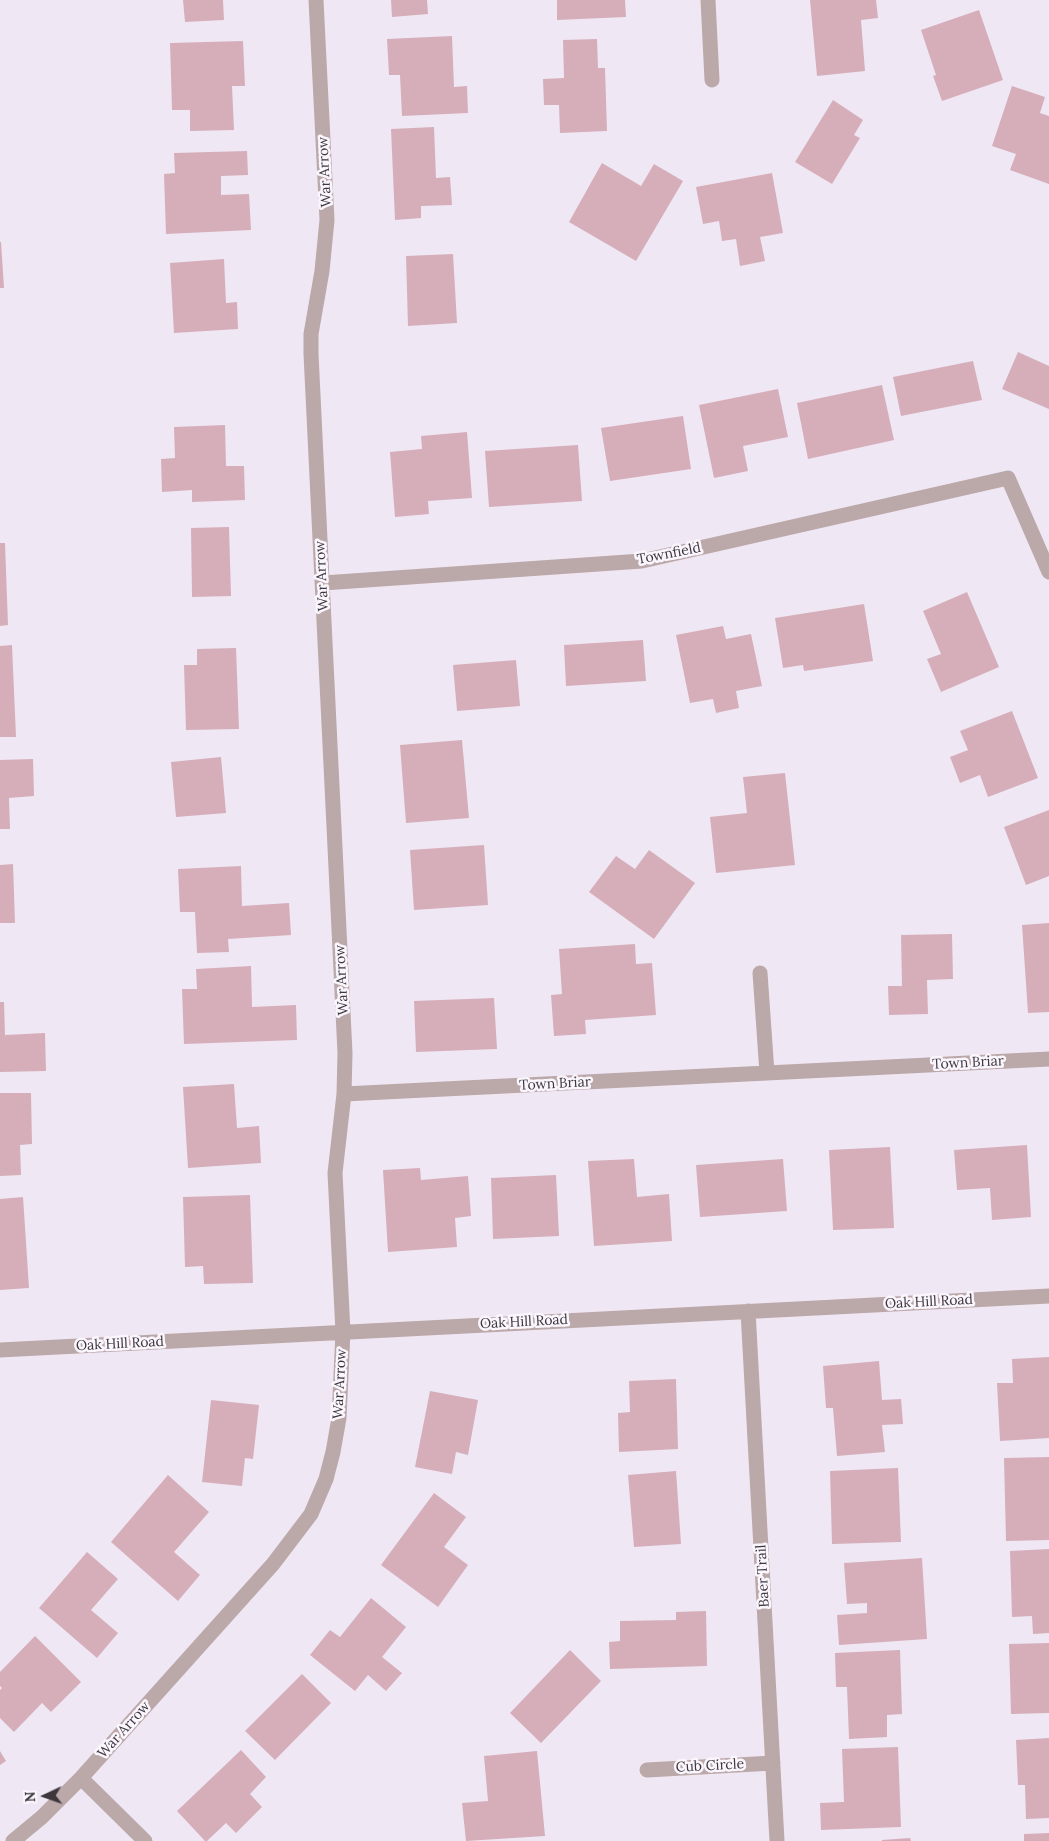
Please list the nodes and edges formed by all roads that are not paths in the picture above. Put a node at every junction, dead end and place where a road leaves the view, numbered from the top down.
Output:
1 (316, 0) edge
2 (708, 0) edge
3 (712, 80) dead end
4 (1049, 572) edge
5 (322, 583) junction
6 (760, 973) dead end
7 (1049, 1059) edge
8 (767, 1073) junction
9 (344, 1094) junction
10 (1049, 1296) edge
11 (748, 1310) junction
12 (343, 1332) junction
13 (0, 1350) edge
14 (773, 1763) junction
15 (647, 1770) dead end
16 (80, 1778) junction
17 (13, 1841) edge
18 (145, 1841) edge
19 (777, 1841) edge

1 - 5 street, War Arrow
2 - 3 street
4 - 5 street, Townfield
5 - 9 street, War Arrow
6 - 8 street
7 - 8 street, Town Briar
8 - 9 street, Town Briar
9 - 12 street, War Arrow
10 - 11 street, Oak Hill Road
11 - 12 street, Oak Hill Road
11 - 14 street, Baer Trail
12 - 13 street, Oak Hill Road
12 - 16 street, War Arrow
14 - 15 street, Cub Circle
14 - 19 street, Baer Trail
16 - 17 street, War Arrow
16 - 18 street

